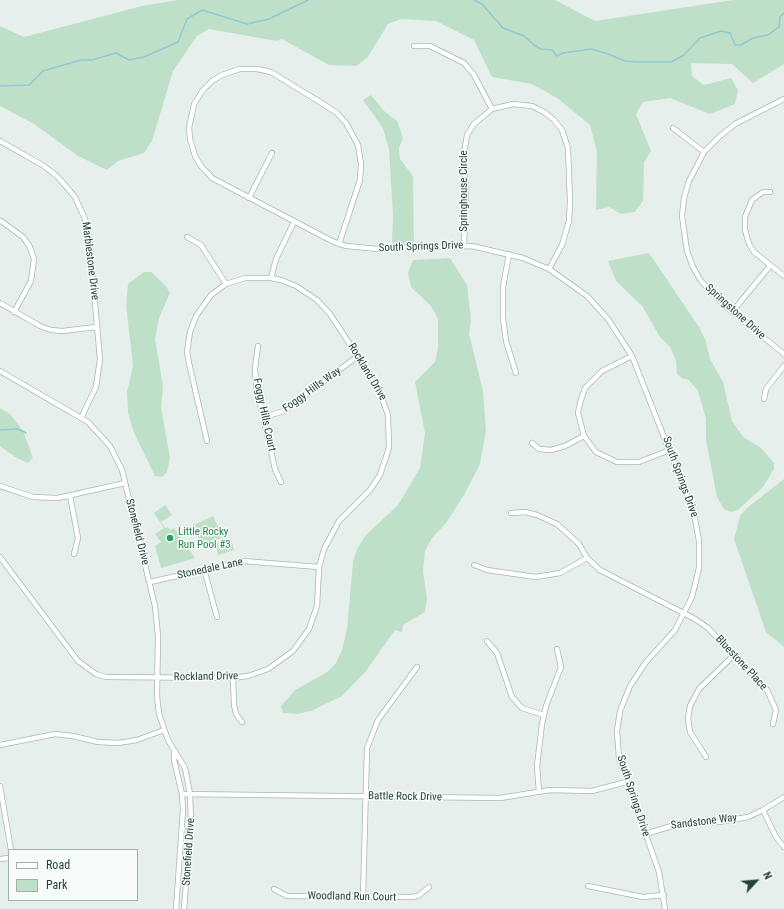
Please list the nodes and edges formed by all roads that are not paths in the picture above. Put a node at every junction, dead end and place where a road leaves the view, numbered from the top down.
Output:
1 (414, 46) dead end
2 (784, 99) edge
3 (492, 109) junction
4 (673, 128) dead end
5 (0, 141) edge
6 (704, 152) junction
7 (272, 153) dead end
8 (770, 192) dead end
9 (249, 198) junction
10 (1, 221) edge
11 (294, 222) junction
12 (187, 237) dead end
13 (339, 244) junction
14 (464, 246) junction
15 (509, 254) junction
16 (770, 266) junction
17 (549, 269) junction
18 (784, 276) edge
19 (271, 278) junction
20 (226, 284) junction
21 (0, 303) edge
22 (14, 312) junction
23 (732, 312) junction
24 (97, 327) junction
25 (258, 346) dead end
26 (784, 354) edge
27 (358, 356) junction
28 (632, 356) junction
29 (784, 366) edge
30 (0, 371) edge
31 (516, 374) dead end
32 (764, 399) dead end
33 (264, 417) junction
34 (81, 418) junction
35 (584, 436) junction
36 (207, 441) dead end
37 (532, 444) dead end
38 (670, 450) junction
39 (281, 482) dead end
40 (125, 483) junction
41 (0, 486) edge
42 (70, 496) junction
43 (511, 513) dead end
44 (74, 554) dead end
45 (0, 557) edge
46 (587, 558) junction
47 (474, 565) dead end
48 (319, 567) junction
49 (204, 569) junction
50 (150, 582) junction
51 (684, 614) junction
52 (217, 617) dead end
53 (487, 641) dead end
54 (557, 649) dead end
55 (734, 655) junction
56 (417, 667) dead end
57 (157, 678) junction
58 (233, 678) junction
59 (544, 715) junction
60 (242, 722) dead end
61 (773, 724) dead end
62 (164, 730) junction
63 (0, 745) edge
64 (174, 751) junction
65 (706, 757) dead end
66 (626, 782) junction
67 (0, 786) edge
68 (538, 792) junction
69 (182, 794) junction
70 (190, 794) junction
71 (365, 797) junction
72 (784, 797) edge
73 (763, 810) junction
74 (645, 834) junction
75 (784, 847) edge
76 (11, 849) edge
77 (429, 886) dead end
78 (588, 886) dead end
79 (274, 889) dead end
80 (664, 894) junction
81 (363, 897) junction
82 (176, 909) edge
83 (184, 909) edge
84 (665, 909) edge

1 - 3 street
2 - 6 street, Springstone Drive
3 - 14 street, Springhouse Circle
3 - 17 street, Springhouse Circle
4 - 6 street
5 - 24 street, Marblestone Drive
6 - 23 street, Springstone Drive
7 - 9 street
8 - 16 street
9 - 11 street, South Springs Drive
9 - 13 street, South Springs Drive
10 - 22 street
11 - 13 street, South Springs Drive
11 - 19 street
12 - 20 street
13 - 14 street, South Springs Drive
14 - 15 street, South Springs Drive
15 - 17 street, South Springs Drive
15 - 31 street
16 - 18 street
16 - 23 street
17 - 28 street, South Springs Drive
19 - 20 street, Rockland Drive
19 - 27 street, Rockland Drive
20 - 36 street, Rockland Drive
21 - 22 street
22 - 24 street
23 - 26 street, Springstone Drive
24 - 34 street, Marblestone Drive
25 - 33 street, Foggy Hills Court
27 - 33 street, Foggy Hills Way
27 - 48 street, Rockland Drive
28 - 35 street
28 - 38 street, South Springs Drive
29 - 32 street
30 - 34 street, Stonefield Drive
33 - 39 street, Foggy Hills Court
34 - 40 street, Stonefield Drive
35 - 37 street
35 - 38 street
38 - 51 street, South Springs Drive
40 - 42 street
40 - 50 street, Stonefield Drive
41 - 42 street
42 - 44 street
43 - 46 street, Bluestone Place
45 - 57 street, Rockland Drive
46 - 47 street
46 - 51 street, Bluestone Place
48 - 49 street, Stonedale Lane
48 - 58 street, Rockland Drive
49 - 50 street, Stonedale Lane
49 - 52 street
50 - 57 street, Stonefield Drive
51 - 55 street, Bluestone Place
51 - 66 street, South Springs Drive
53 - 59 street
54 - 59 street
55 - 61 street, Bluestone Place
55 - 65 street
56 - 71 street
57 - 58 street, Rockland Drive
57 - 62 street, Stonefield Drive
58 - 60 street
59 - 68 street
62 - 63 street
62 - 64 street, Stonefield Drive
64 - 69 street, Stonefield Drive
64 - 70 street, Stonefield Drive
66 - 68 street, Battle Rock Drive
66 - 74 street, South Springs Drive
67 - 76 street
68 - 71 street, Battle Rock Drive
69 - 70 street, Battle Rock Drive
69 - 82 street, Stonefield Drive
70 - 71 street, Battle Rock Drive
70 - 83 street, Stonefield Drive
71 - 81 street
72 - 73 street, Sandstone Way
73 - 74 street, Sandstone Way
73 - 75 street
74 - 80 street, South Springs Drive
77 - 81 street, Woodland Run Court
78 - 80 street
79 - 81 street, Woodland Run Court
80 - 84 street, South Springs Drive

